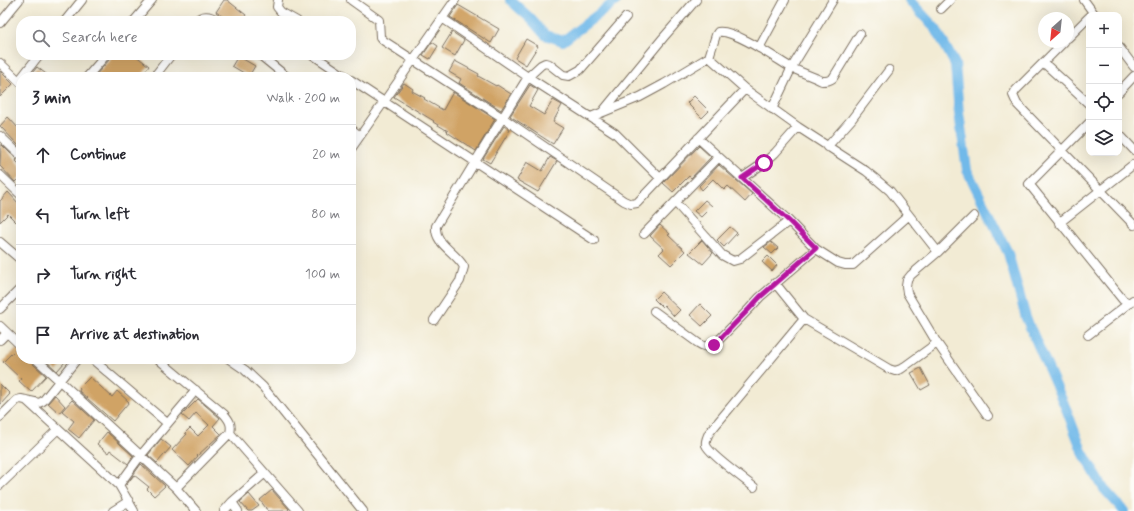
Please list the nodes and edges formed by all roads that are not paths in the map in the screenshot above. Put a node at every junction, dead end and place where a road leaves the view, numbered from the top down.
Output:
1 (19, 0) edge
2 (82, 0) edge
3 (152, 0) edge
4 (278, 0) edge
5 (351, 0) edge
6 (455, 0) edge
7 (696, 0) edge
8 (785, 0) edge
9 (833, 0) edge
10 (950, 0) edge
11 (1084, 0) edge
12 (940, 9) dead end
13 (1090, 12) edge
14 (69, 16) edge
15 (138, 16) edge
16 (288, 16) edge
17 (626, 17) dead end
18 (442, 18) junction
19 (1086, 21) edge
20 (0, 23) edge
21 (1074, 32) edge
22 (860, 34) dead end
23 (758, 48) junction
24 (1058, 48) edge
25 (1120, 48) edge
26 (709, 57) junction
27 (35, 60) edge
28 (102, 60) edge
29 (168, 60) edge
30 (266, 60) edge
31 (320, 60) edge
32 (413, 60) junction
33 (0, 63) edge
34 (1044, 63) junction
35 (792, 67) junction
36 (1134, 67) edge
37 (889, 70) dead end
38 (27, 72) edge
39 (92, 72) edge
40 (160, 72) edge
41 (281, 72) edge
42 (338, 72) edge
43 (16, 76) edge
44 (1134, 76) edge
45 (528, 77) junction
46 (356, 83) edge
47 (745, 89) junction
48 (1122, 89) edge
49 (1086, 101) edge
50 (384, 102) junction
51 (772, 108) junction
52 (603, 112) junction
53 (591, 117) junction
54 (502, 118) junction
55 (1086, 126) edge
56 (798, 127) junction
57 (356, 133) edge
58 (0, 136) edge
59 (360, 136) junction
60 (1122, 137) edge
61 (698, 138) junction
62 (356, 142) edge
63 (827, 147) junction
64 (1062, 150) junction
65 (1134, 150) edge
66 (16, 151) edge
67 (719, 157) junction
68 (474, 162) junction
69 (1134, 164) edge
70 (0, 175) edge
71 (660, 178) junction
72 (742, 178) junction
73 (16, 190) edge
74 (1101, 190) junction
75 (675, 202) junction
76 (908, 216) junction
77 (974, 216) dead end
78 (789, 221) junction
79 (1059, 223) junction
80 (1134, 225) edge
81 (644, 234) dead end
82 (594, 240) dead end
83 (0, 242) edge
84 (816, 248) junction
85 (938, 252) junction
86 (16, 256) edge
87 (775, 282) junction
88 (16, 293) edge
89 (1132, 301) edge
90 (0, 309) edge
91 (654, 311) dead end
92 (804, 319) junction
93 (434, 320) dead end
94 (0, 326) edge
95 (6, 333) junction
96 (1088, 335) dead end
97 (0, 340) edge
98 (16, 342) edge
99 (937, 343) junction
100 (41, 364) edge
101 (73, 364) edge
102 (98, 364) edge
103 (167, 364) edge
104 (236, 364) edge
105 (59, 380) junction
106 (196, 390) junction
107 (26, 400) junction
108 (988, 416) dead end
109 (0, 417) edge
110 (167, 424) junction
111 (58, 429) junction
112 (230, 433) junction
113 (141, 455) junction
114 (265, 473) junction
115 (0, 485) edge
116 (119, 485) junction
117 (754, 487) dead end
118 (176, 488) junction
119 (129, 501) junction
120 (232, 502) junction
121 (113, 511) edge
122 (134, 511) edge
123 (196, 511) edge
124 (224, 511) edge
125 (238, 511) edge
126 (298, 511) edge
127 (363, 511) edge

1 - 20 street
2 - 14 street
3 - 15 street
4 - 16 street
5 - 32 street
6 - 18 street
7 - 52 street
8 - 23 street
9 - 35 street
10 - 12 street
11 - 13 street
17 - 45 street
18 - 32 street
18 - 45 street
19 - 21 street
22 - 35 street
23 - 26 street
23 - 35 street
24 - 34 street
25 - 36 street
26 - 47 street
26 - 52 street
27 - 38 street
28 - 39 street
29 - 40 street
30 - 41 street
31 - 42 street
32 - 50 street
32 - 54 street
33 - 43 street
34 - 49 street
34 - 64 street
35 - 51 street
37 - 63 street
44 - 48 street
45 - 53 street
45 - 54 street
46 - 50 street
47 - 51 street
47 - 61 street
50 - 59 street
50 - 68 street
51 - 56 street
52 - 53 street
53 - 71 street
54 - 68 street
54 - 71 street
55 - 64 street
56 - 63 street
56 - 72 street
57 - 59 street
58 - 66 street
59 - 62 street
60 - 65 street
61 - 67 street
61 - 71 street
63 - 76 street
64 - 74 street
64 - 79 street
67 - 72 street
67 - 75 street
68 - 82 street
68 - 93 street
69 - 74 street
70 - 73 street
72 - 78 street
74 - 79 street
74 - 80 street
75 - 78 street
75 - 81 street
76 - 84 street
76 - 85 street
77 - 85 street
78 - 84 street
79 - 89 street
83 - 86 street
84 - 87 street
85 - 99 street
87 - 91 street
87 - 92 street
88 - 90 street
89 - 96 street
92 - 99 street
92 - 117 street
94 - 95 street
95 - 97 street
95 - 98 street
99 - 108 street
100 - 105 street
101 - 105 street
102 - 110 street
103 - 106 street
104 - 127 street
105 - 107 street
105 - 113 street
106 - 110 street
106 - 112 street
107 - 109 street
107 - 111 street
110 - 113 street
111 - 115 street
111 - 116 street
112 - 114 street
112 - 118 street
113 - 116 street
113 - 118 street
114 - 120 street
114 - 126 street
116 - 119 street
118 - 123 street
119 - 121 street
119 - 122 street
120 - 124 street
120 - 125 street

